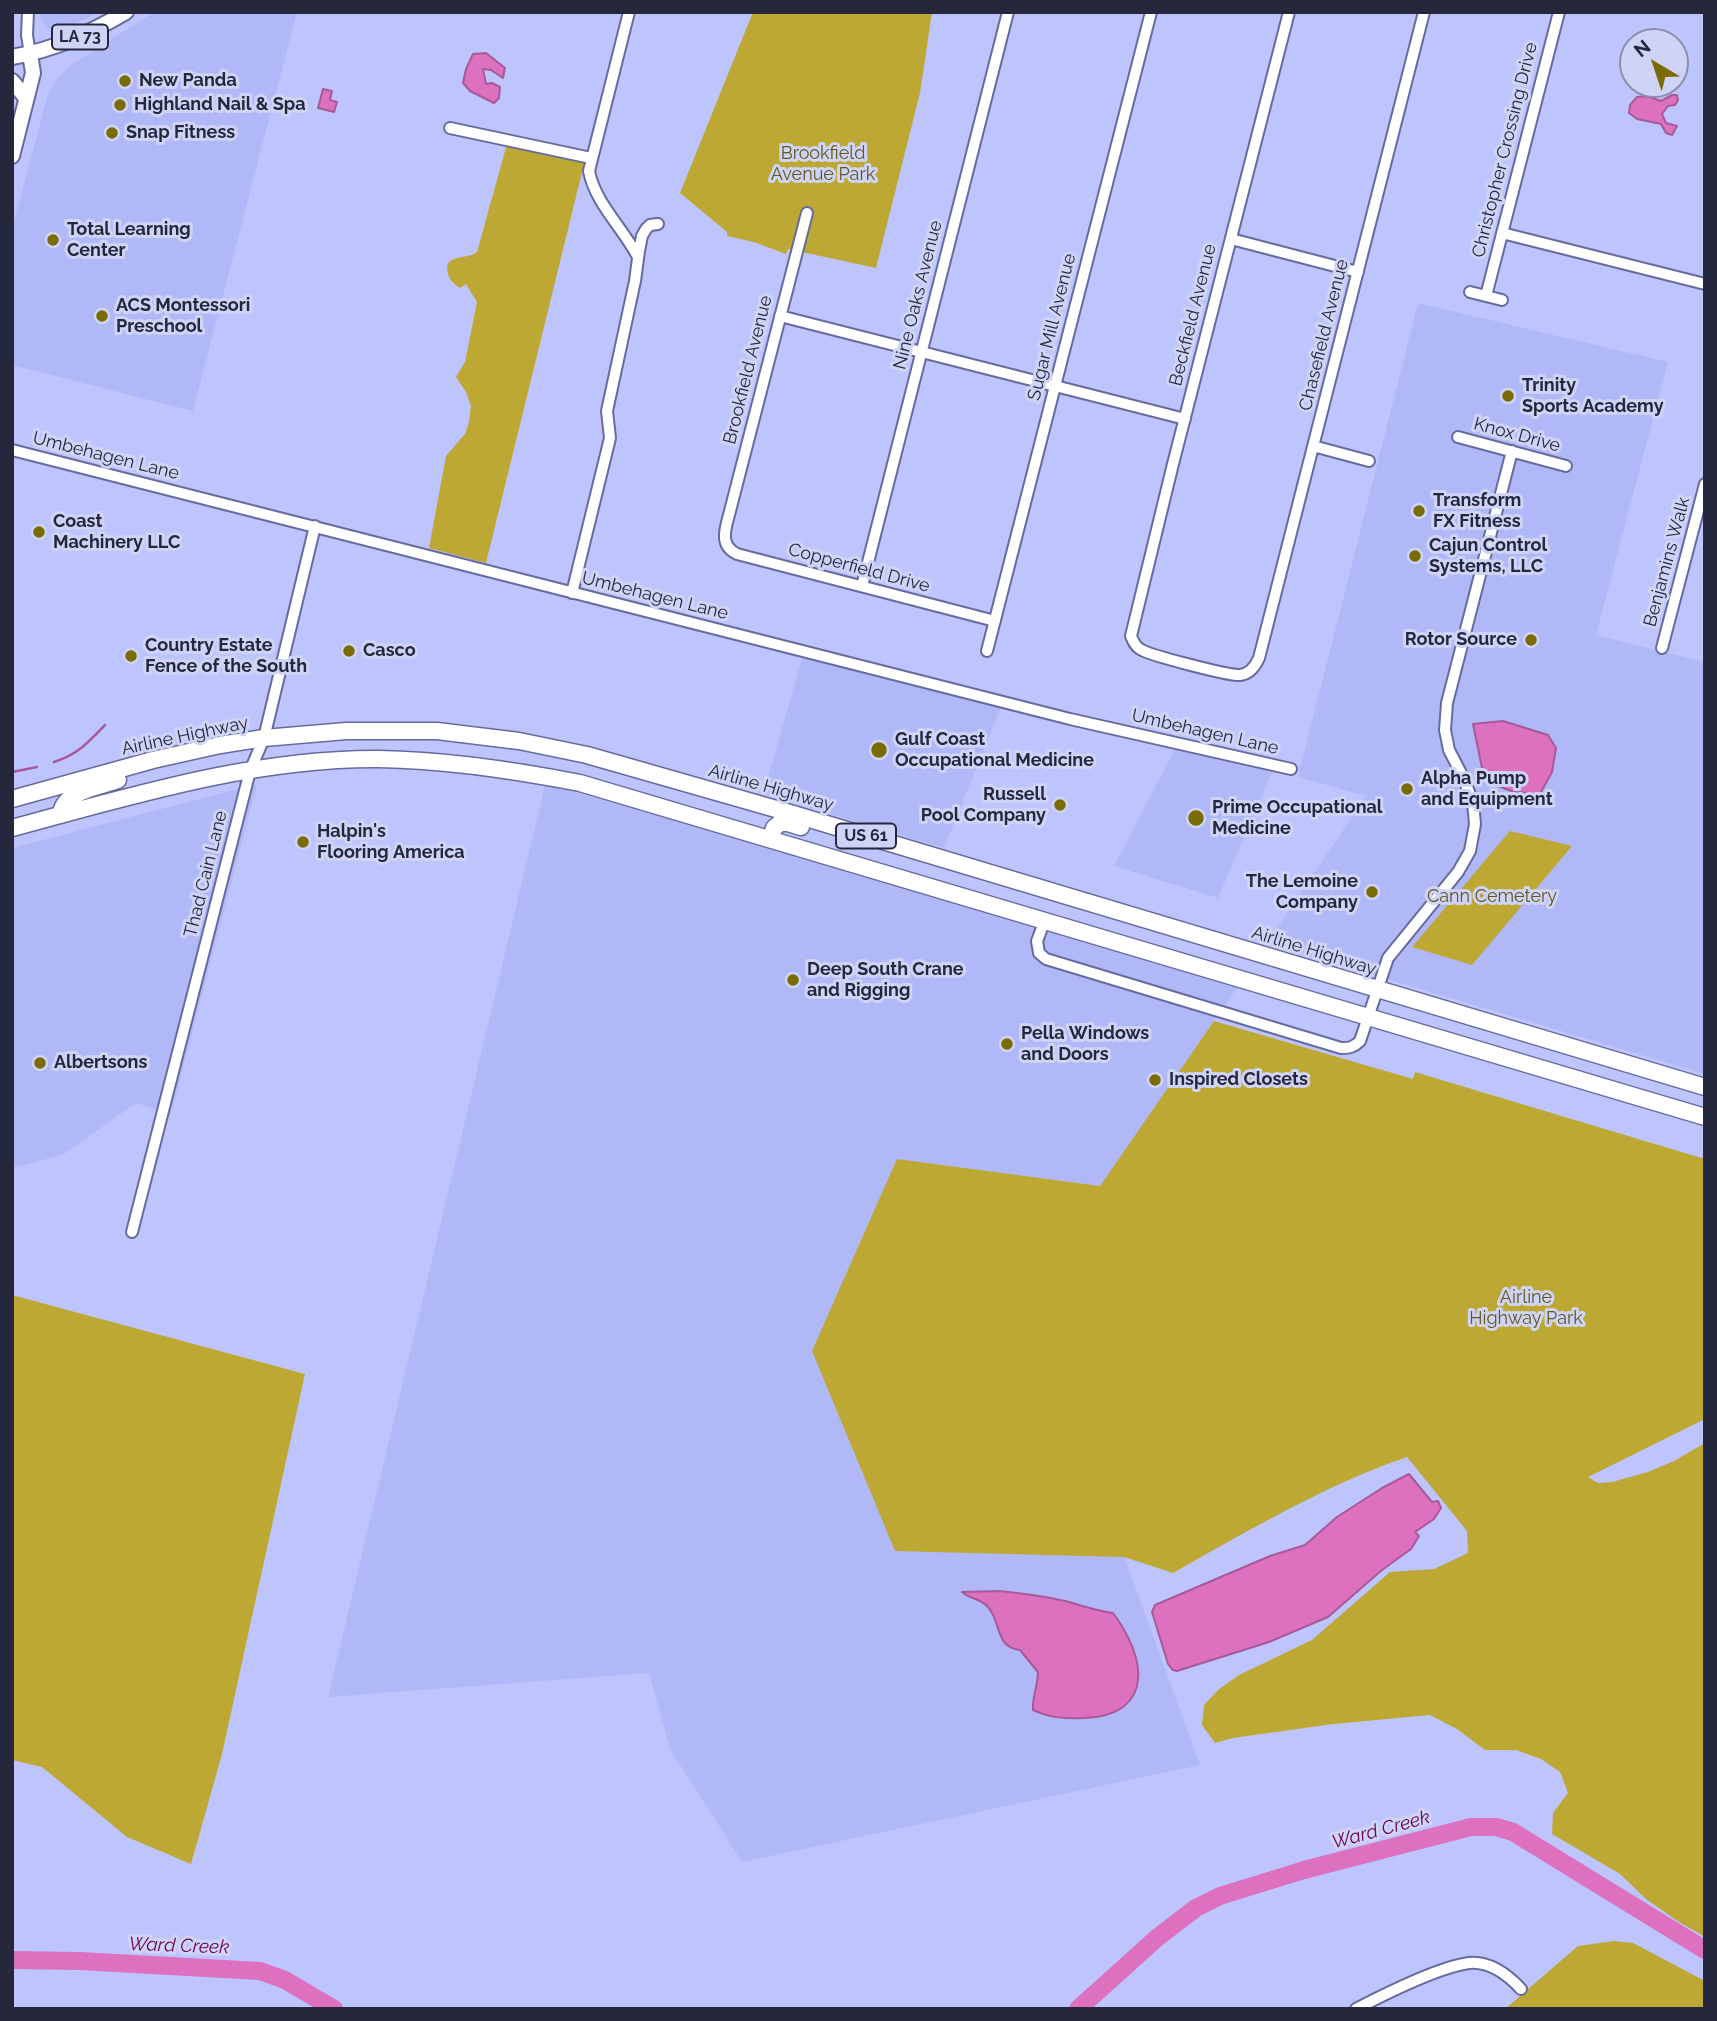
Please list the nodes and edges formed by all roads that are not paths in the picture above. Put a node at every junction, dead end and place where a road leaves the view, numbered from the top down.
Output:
1 (29, 12) edge
2 (126, 12) edge
3 (629, 12) edge
4 (1008, 12) edge
5 (1151, 12) edge
6 (1289, 12) edge
7 (1424, 12) edge
8 (1559, 12) edge
9 (30, 54) junction
10 (12, 57) edge
11 (12, 81) edge
12 (26, 99) junction
13 (450, 128) dead end
14 (12, 156) edge
15 (591, 158) junction
16 (807, 213) dead end
17 (658, 224) dead end
18 (1502, 233) junction
19 (1231, 239) junction
20 (638, 257) junction
21 (1358, 272) junction
22 (1705, 284) edge
23 (1470, 292) dead end
24 (1486, 296) junction
25 (1502, 300) dead end
26 (780, 316) junction
27 (922, 351) junction
28 (1054, 386) junction
29 (1185, 419) junction
30 (1458, 437) dead end
31 (1313, 446) junction
32 (12, 450) edge
33 (1513, 451) junction
34 (1369, 461) dead end
35 (1566, 466) dead end
36 (1705, 484) edge
37 (315, 526) junction
38 (724, 536) joint
39 (862, 586) junction
40 (572, 593) junction
41 (995, 621) junction
42 (1662, 648) dead end
43 (987, 651) dead end
44 (1256, 666) joint
45 (264, 738) junction
46 (220, 745) junction
47 (1291, 769) dead end
48 (250, 771) junction
49 (12, 799) edge
50 (61, 815) junction
51 (12, 828) edge
52 (771, 838) junction
53 (980, 871) junction
54 (1045, 920) junction
55 (1377, 989) junction
56 (1368, 1016) junction
57 (1705, 1087) edge
58 (1705, 1117) edge
59 (132, 1231) dead end
60 (1521, 1989) dead end
61 (1356, 2009) edge

1 - 9 street
2 - 9 main road, LA 73
3 - 15 street
4 - 27 street, Nine Oaks Avenue
5 - 28 street, Sugar Mill Avenue
6 - 19 street, Beckfield Avenue
7 - 21 street, Chasefield Avenue
8 - 18 street, Christopher Crossing Drive
9 - 10 main road, LA 73
9 - 12 main road
11 - 12 main road
12 - 14 main road
13 - 15 street
15 - 20 street
16 - 26 street, Brookfield Avenue
17 - 20 street
18 - 22 street
18 - 24 street, Christopher Crossing Drive
19 - 21 street
19 - 29 street, Beckfield Avenue
20 - 40 street
21 - 31 street, Chasefield Avenue
23 - 24 street
24 - 25 street
26 - 27 street
26 - 38 street, Brookfield Avenue
27 - 28 street
27 - 39 street, Nine Oaks Avenue
28 - 29 street
28 - 41 street, Sugar Mill Avenue
29 - 44 street, Beckfield Avenue
30 - 33 street, Knox Drive
31 - 34 street
31 - 44 street, Chasefield Avenue
32 - 37 street, Umbehagen Lane
33 - 35 street, Knox Drive
33 - 55 street
36 - 42 street, Benjamins Walk
37 - 40 street, Umbehagen Lane
37 - 45 street, Thad Cain Lane
38 - 39 street, Copperfield Drive
39 - 41 street, Copperfield Drive
40 - 47 street, Umbehagen Lane
41 - 43 street, Sugar Mill Avenue
45 - 46 highway, Airline Highway / US 61
45 - 48 street, Thad Cain Lane
45 - 53 highway, Airline Highway / US 61
46 - 49 highway, Airline Highway / US 61
46 - 50 highway
48 - 50 highway, US 61
48 - 52 highway, US 61
48 - 59 street, Thad Cain Lane
50 - 51 highway, US 61
52 - 53 highway
52 - 54 highway, US 61
53 - 55 highway, Airline Highway / US 61
54 - 56 highway, US 61
54 - 56 street
55 - 56 street
55 - 57 highway, Airline Highway / US 61
56 - 58 highway, US 61
60 - 61 street

